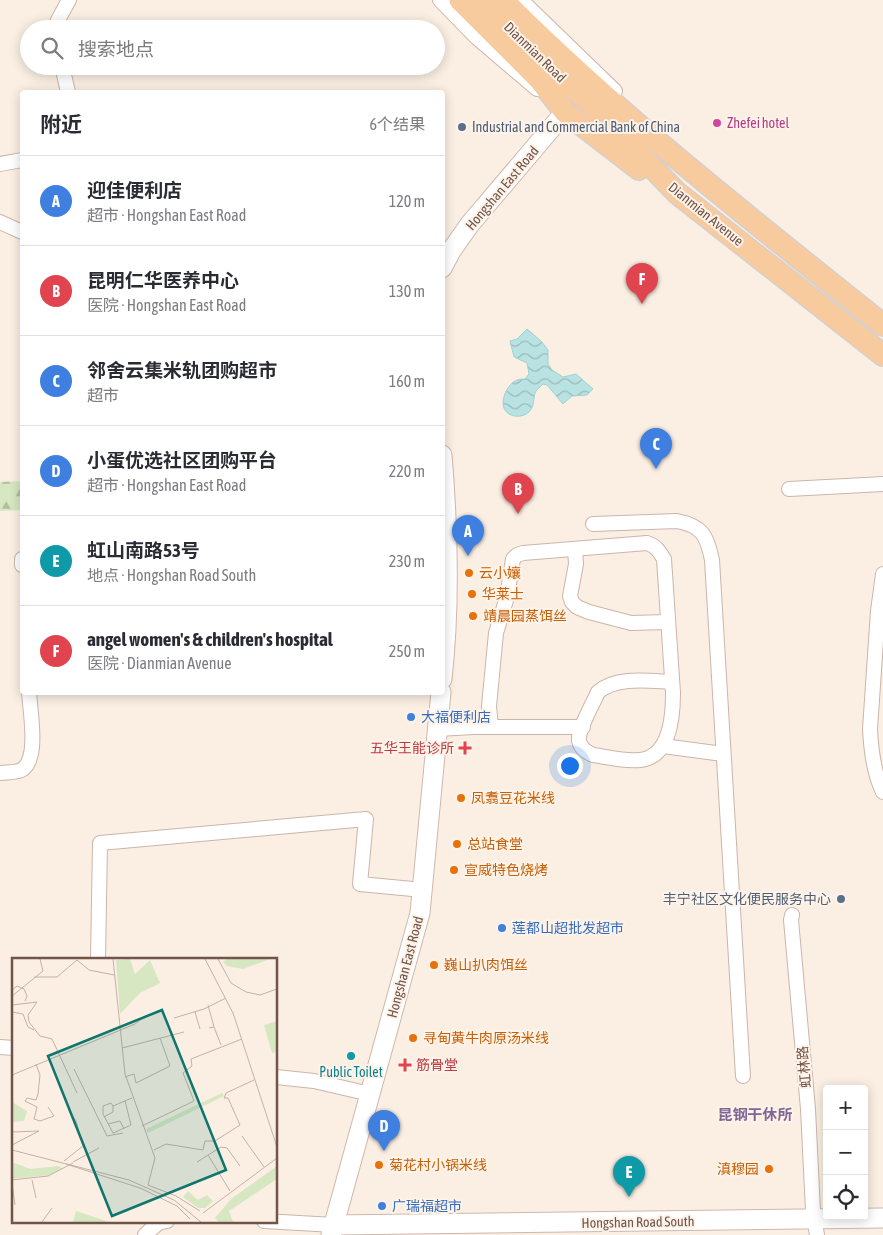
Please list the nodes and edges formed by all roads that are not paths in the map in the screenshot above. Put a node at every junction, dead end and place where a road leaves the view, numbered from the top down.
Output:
1 (69, 0) edge
2 (440, 0) edge
3 (460, 0) edge
4 (483, 0) edge
5 (503, 0) edge
6 (521, 0) edge
7 (58, 20) edge
8 (64, 75) edge
9 (68, 90) edge
10 (589, 102) junction
11 (565, 112) junction
12 (656, 140) junction
13 (20, 160) edge
14 (0, 164) edge
15 (691, 171) junction
16 (677, 194) junction
17 (0, 222) edge
18 (20, 231) edge
19 (445, 262) edge
20 (883, 324) edge
21 (883, 355) edge
22 (883, 484) edge
23 (789, 489) dead end
24 (593, 524) dead end
25 (575, 549) junction
26 (445, 550) edge
27 (883, 574) edge
28 (668, 622) junction
29 (445, 644) edge
30 (672, 682) junction
31 (29, 695) edge
32 (441, 695) edge
33 (491, 727) junction
34 (582, 727) junction
35 (437, 730) junction
36 (663, 746) junction
37 (723, 754) junction
38 (0, 773) edge
39 (883, 792) edge
40 (423, 890) junction
41 (792, 915) dead end
42 (98, 958) edge
43 (278, 1076) edge
44 (744, 1076) dead end
45 (370, 1094) junction
46 (883, 1218) edge
47 (162, 1222) edge
48 (272, 1222) edge
49 (816, 1227) edge
50 (332, 1230) edge
51 (145, 1235) edge

1 - 7 street
2 - 11 street
3 - 11 main road
4 - 10 main road, Dianmian Road
5 - 12 main road, Dianmian Avenue
6 - 12 street
8 - 9 street
10 - 15 main road, Dianmian Avenue
10 - 16 main road, Dianmian Avenue
11 - 16 main road
11 - 19 street, Hongshan East Road
12 - 15 main road, Dianmian Avenue
13 - 14 street
15 - 20 main road, Dianmian Avenue
16 - 21 main road, Dianmian Avenue
17 - 18 street
22 - 23 street
24 - 37 street
25 - 28 street
25 - 28 street
25 - 33 street
26 - 29 street
27 - 39 street
28 - 30 street
30 - 34 street
30 - 36 street
31 - 38 street
32 - 35 street, Hongshan East Road
33 - 34 street
33 - 35 street
34 - 36 street
35 - 40 street, Hongshan East Road
36 - 37 street
37 - 44 street
40 - 42 street
40 - 45 street, Hongshan East Road
41 - 49 street, 虹林路
43 - 45 street
45 - 50 street, Hongshan East Road
46 - 49 street, Hongshan Road South
47 - 51 street
48 - 50 street
49 - 50 street, Hongshan Road South

